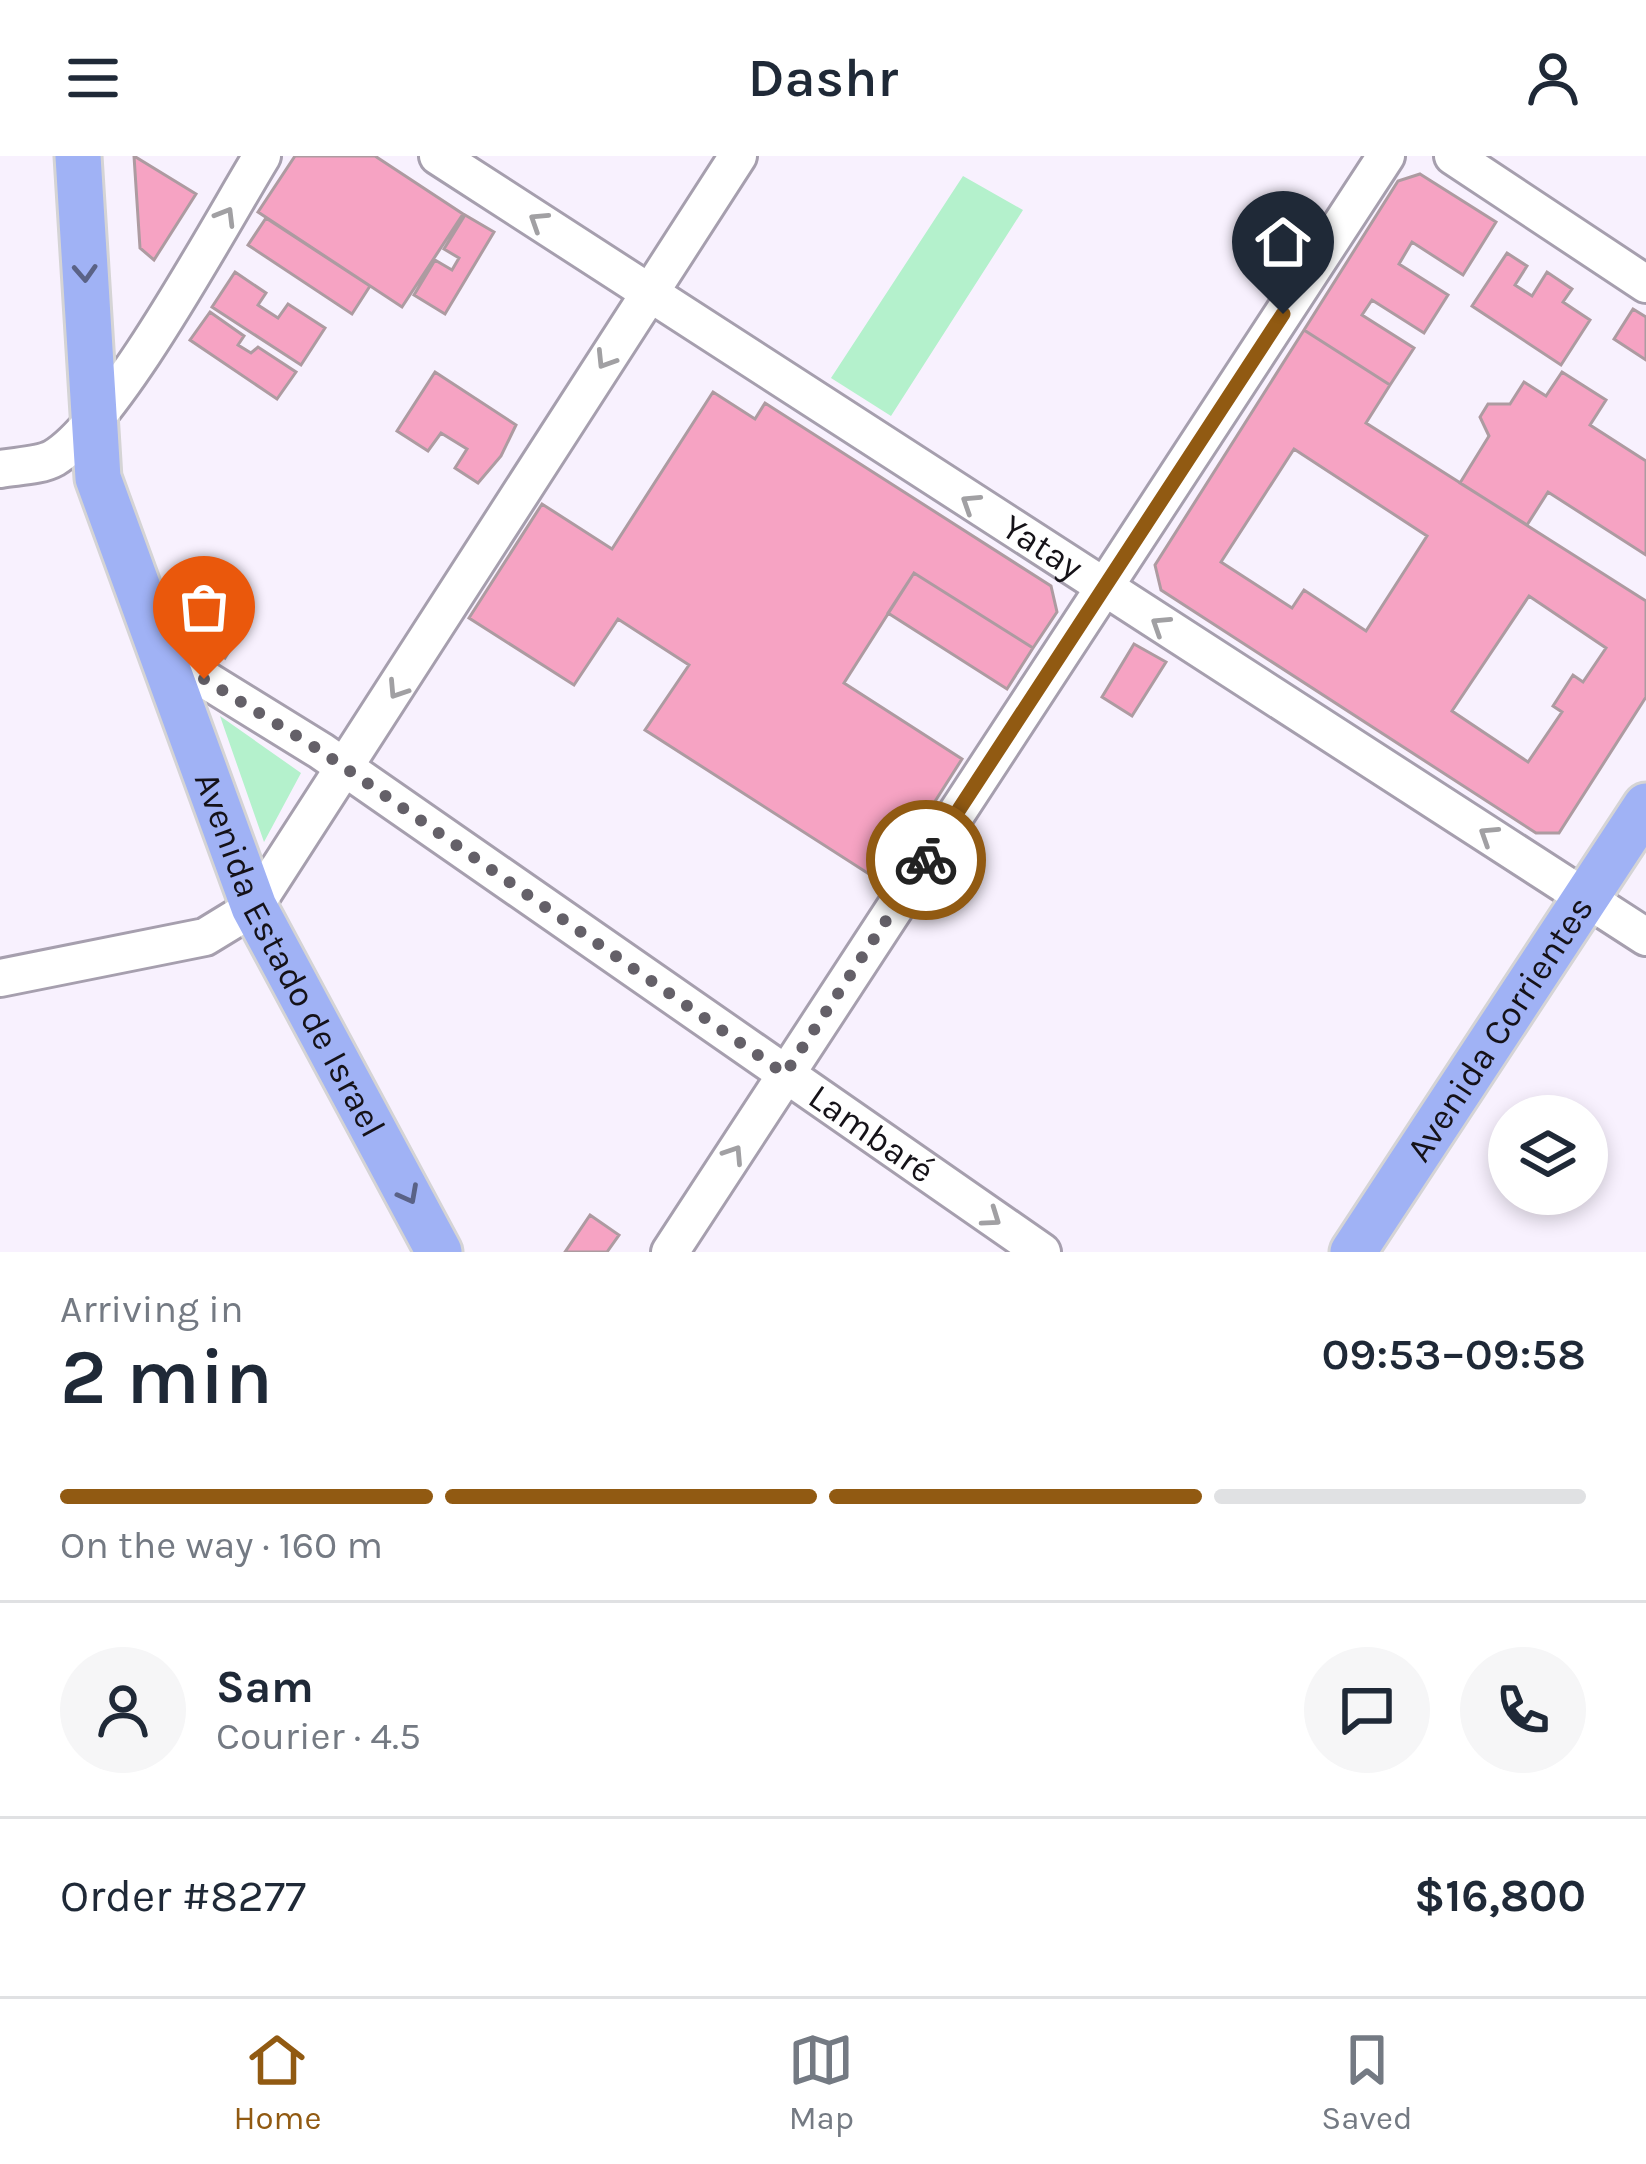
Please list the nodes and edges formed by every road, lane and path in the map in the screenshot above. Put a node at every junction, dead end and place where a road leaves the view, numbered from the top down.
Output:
1 (78, 156) edge
2 (262, 156) edge
3 (438, 156) edge
4 (738, 156) edge
5 (1386, 156) edge
6 (1453, 156) edge
7 (1646, 284) edge
8 (647, 293) junction
9 (92, 419) junction
10 (0, 469) edge
11 (1104, 590) junction
12 (164, 654) junction
13 (342, 771) junction
14 (1646, 806) edge
15 (1587, 898) junction
16 (254, 907) junction
17 (1646, 937) edge
18 (0, 978) edge
19 (785, 1074) junction
20 (439, 1252) edge
21 (670, 1252) edge
22 (1042, 1252) edge
23 (1353, 1252) edge

1 -> 9 main road, Avenida Estado de Israel
9 -> 2 street
8 -> 3 street, Yatay
4 - 8 street
5 - 11 street
6 - 7 street
11 -> 8 street, Yatay
8 -> 13 street
9 - 10 street
9 - 12 main road, Avenida Estado de Israel
15 -> 11 street, Yatay
11 - 19 street
12 - 13 street, Lambaré
12 - 16 main road, Avenida Estado de Israel
13 - 16 street
13 - 19 street, Lambaré
14 - 15 main road, Avenida Corrientes
15 - 17 street, Yatay
15 - 23 main road, Avenida Corrientes
16 - 18 street
16 -> 20 main road, Avenida Estado de Israel
21 -> 19 street
19 -> 22 street, Lambaré

